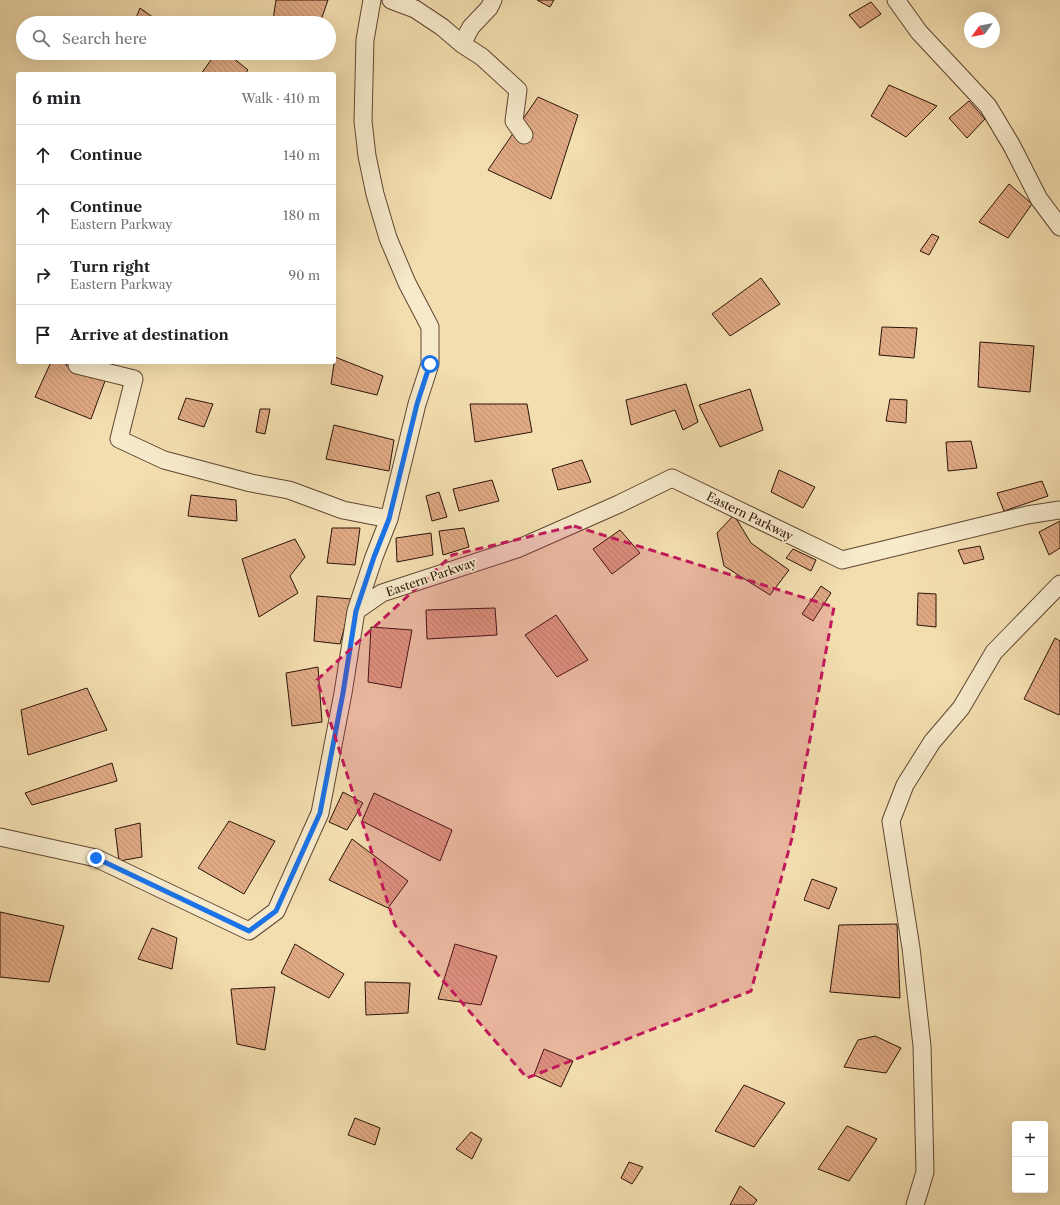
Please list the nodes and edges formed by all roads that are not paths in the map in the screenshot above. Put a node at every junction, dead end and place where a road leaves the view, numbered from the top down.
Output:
1 (372, 0) edge
2 (391, 0) edge
3 (492, 0) edge
4 (896, 0) edge
5 (462, 44) junction
6 (524, 135) dead end
7 (1060, 227) edge
8 (77, 365) dead end
9 (1060, 510) edge
10 (389, 519) junction
11 (1060, 584) edge
12 (356, 611) junction
13 (0, 837) edge
14 (915, 1205) edge

1 - 10 street
2 - 5 street
3 - 5 street
4 - 7 street
5 - 6 street
8 - 10 street
9 - 12 street, Eastern Parkway
10 - 12 street
11 - 14 street
12 - 13 street

